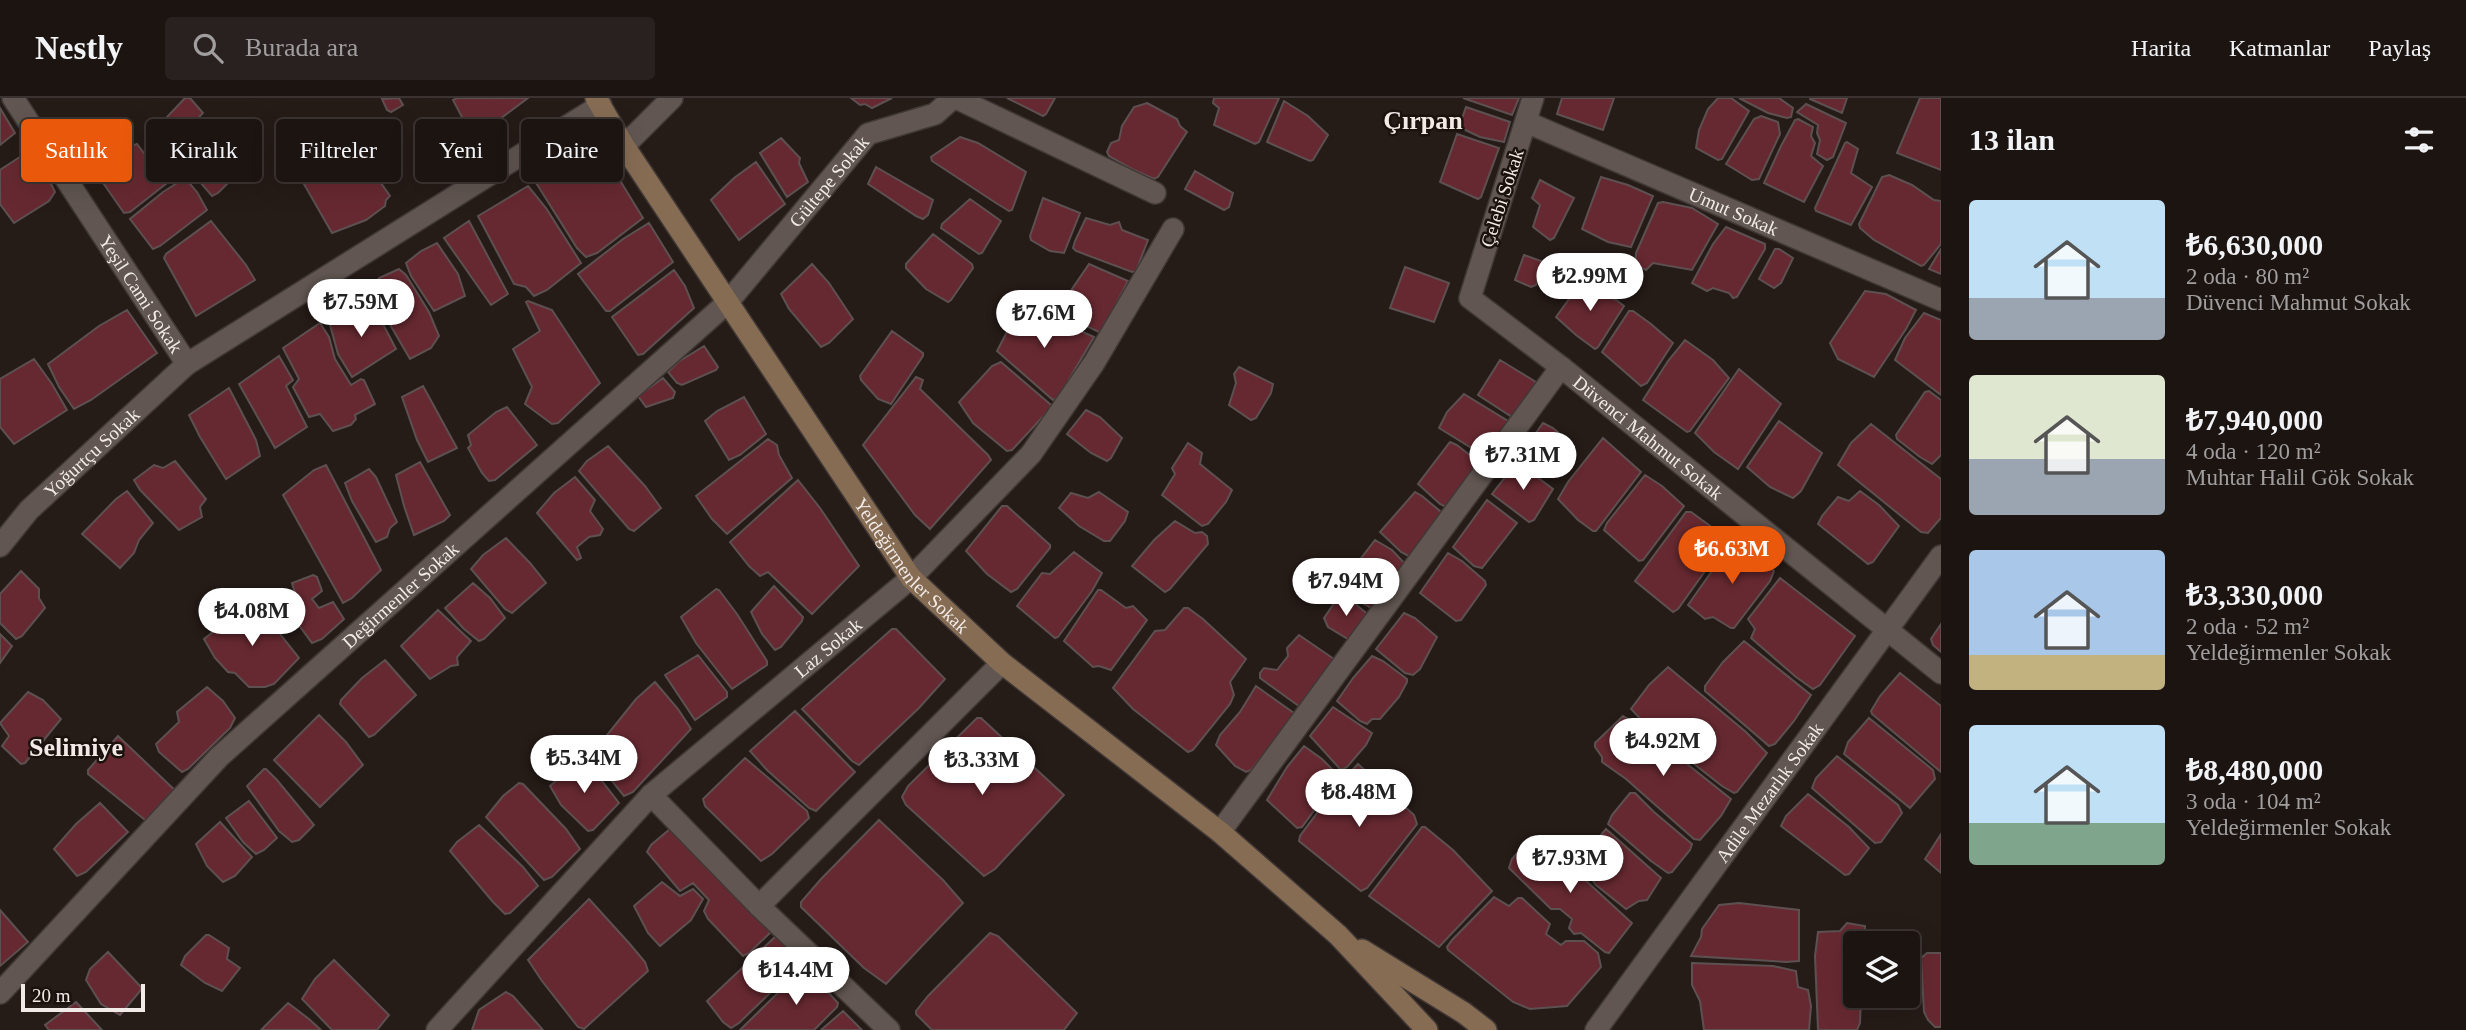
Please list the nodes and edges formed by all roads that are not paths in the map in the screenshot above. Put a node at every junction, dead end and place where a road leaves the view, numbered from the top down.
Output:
1 (12, 98) edge
2 (672, 98) edge
3 (955, 98) edge
4 (1533, 98) edge
5 (598, 101) edge
6 (1526, 122) junction
7 (624, 146) junction
8 (1155, 193) dead end
9 (1172, 229) dead end
10 (1470, 298) joint
11 (1941, 300) edge
12 (728, 302) junction
13 (187, 364) junction
14 (1561, 368) junction
15 (0, 546) edge
16 (1941, 556) edge
17 (911, 578) junction
18 (1889, 629) junction
19 (1002, 663) junction
20 (1941, 673) edge
21 (650, 795) junction
22 (1220, 832) junction
23 (760, 906) junction
24 (1338, 935) junction
25 (0, 993) edge
26 (438, 1030) edge
27 (889, 1030) edge
28 (1427, 1030) edge
29 (1486, 1030) edge
30 (1596, 1030) edge

1 - 13 street, Yeşil Cami Sokak
2 - 7 street
3 - 8 street, Gültepe Sokak
3 - 12 street, Gültepe Sokak
4 - 6 street, Çelebi Sokak
5 - 7 street, Yeldeğirmenler Sokak
5 - 13 street, Yeşil Cami Sokak
6 - 10 street, Çelebi Sokak
6 - 11 street, Umut Sokak
7 - 12 street, Yeldeğirmenler Sokak
9 - 17 street, Laz Sokak
10 - 14 street, Düvenci Mahmut Sokak
12 - 17 street, Yeldeğirmenler Sokak
12 - 25 street, Değirmenler Sokak
13 - 15 street, Yoğurtçu Sokak
14 - 18 street, Düvenci Mahmut Sokak
14 - 22 street
16 - 18 street, Adile Mezarlık Sokak
17 - 19 street, Yeldeğirmenler Sokak
17 - 21 street, Laz Sokak
18 - 20 street, Düvenci Mahmut Sokak
18 - 30 street, Adile Mezarlık Sokak
19 - 22 street, Yeldeğirmenler Sokak
19 - 23 street
21 - 23 street
21 - 26 street, Laz Sokak
22 - 24 street, Yeldeğirmenler Sokak
23 - 27 street
24 - 28 street, Yeldeğirmenler Sokak
24 - 29 street, Yeldeğirmenler Sokak

